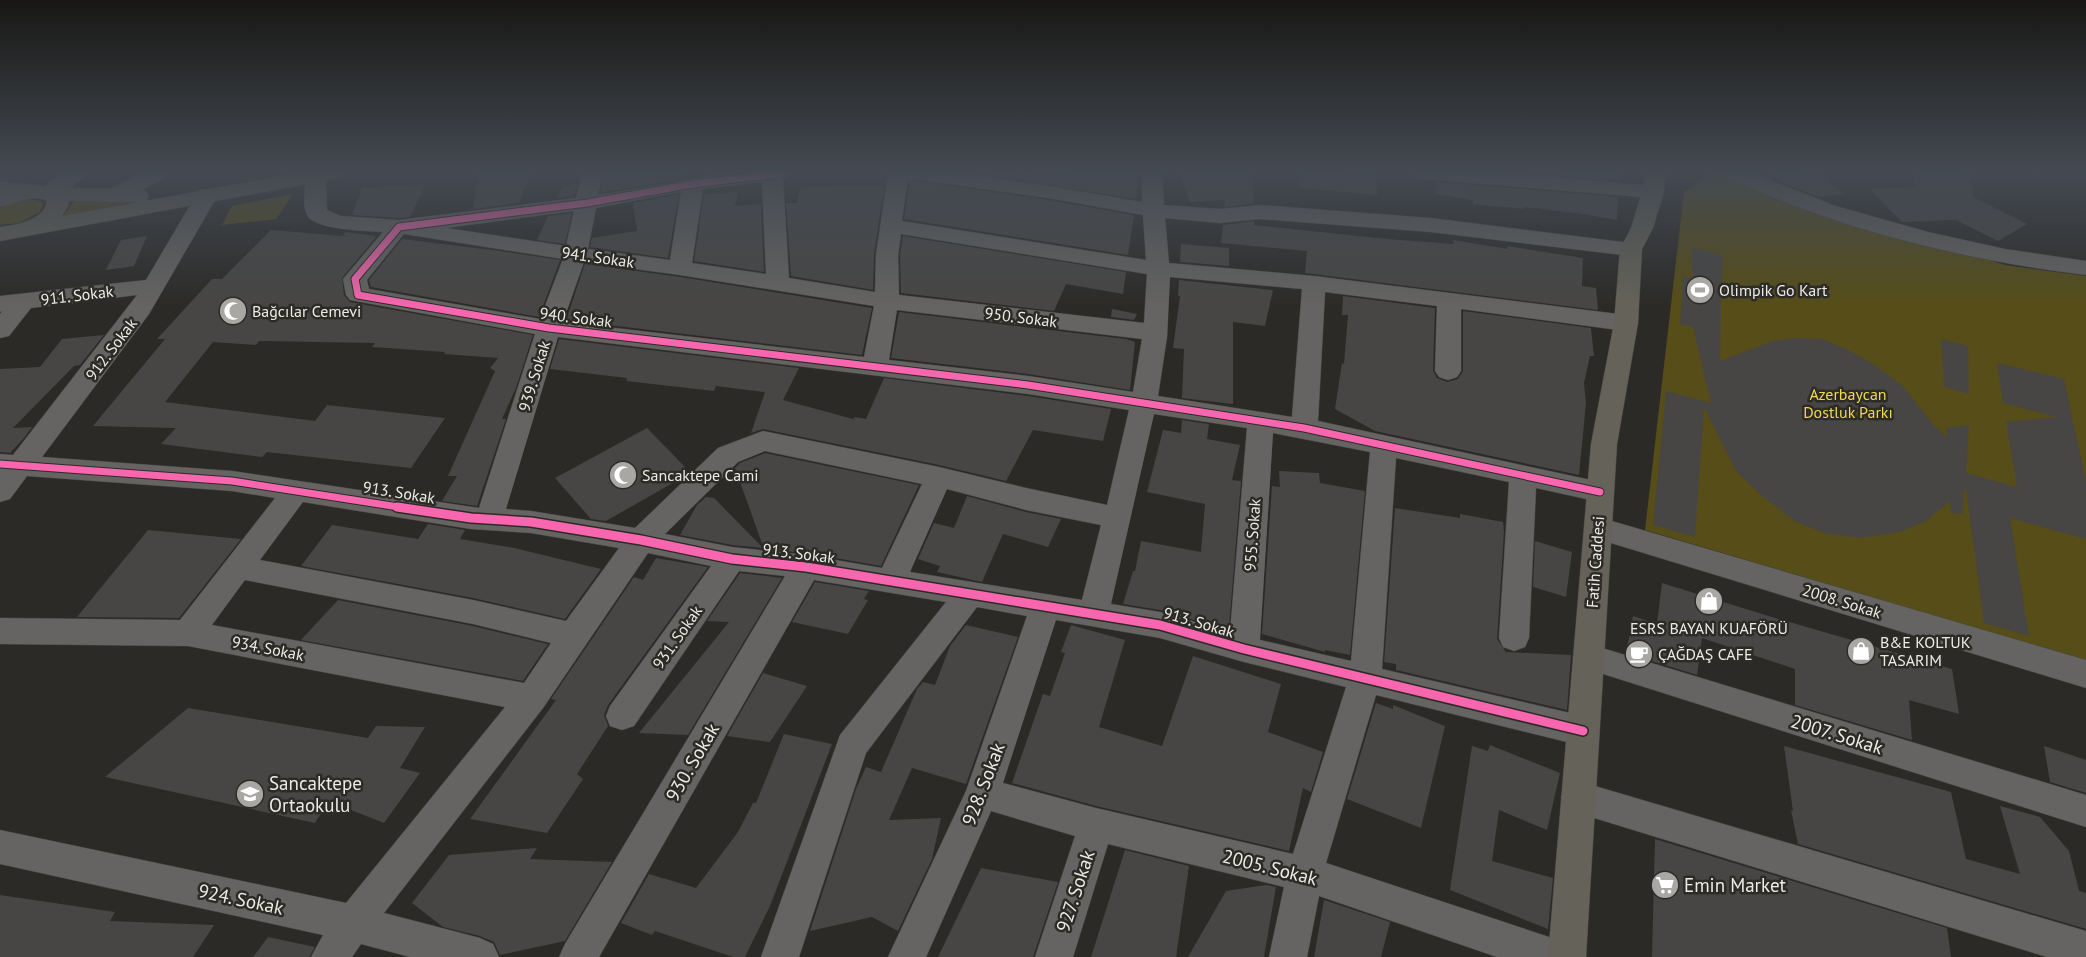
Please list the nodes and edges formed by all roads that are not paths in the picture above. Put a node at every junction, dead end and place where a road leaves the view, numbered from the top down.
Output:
1 (47, 218) edge
2 (89, 218) edge
3 (194, 218) edge
4 (326, 218) edge
5 (472, 218) edge
6 (584, 218) edge
7 (688, 218) edge
8 (774, 218) edge
9 (892, 218) edge
10 (1153, 218) edge
11 (1334, 218) edge
12 (1645, 218) edge
13 (1851, 218) edge
14 (891, 226) junction
15 (399, 227) junction
16 (9, 233) edge
17 (1631, 249) junction
18 (576, 254) junction
19 (680, 268) junction
20 (2086, 268) edge
21 (1158, 269) junction
22 (778, 282) junction
23 (1314, 283) junction
24 (154, 286) junction
25 (24, 301) junction
26 (887, 301) junction
27 (1449, 301) junction
28 (0, 304) edge
29 (1626, 323) junction
30 (550, 328) junction
31 (0, 330) edge
32 (1154, 332) junction
33 (875, 367) junction
34 (1448, 371) dead end
35 (1144, 402) junction
36 (1261, 420) junction
37 (1304, 428) junction
38 (1384, 445) junction
39 (11, 464) edge
40 (1523, 476) junction
41 (939, 477) junction
42 (297, 490) junction
43 (0, 492) edge
44 (1600, 492) junction
45 (1118, 518) junction
46 (489, 520) junction
47 (1598, 528) junction
48 (641, 540) junction
49 (732, 559) junction
50 (238, 567) junction
51 (806, 567) junction
52 (891, 581) junction
53 (970, 594) junction
54 (1046, 606) junction
55 (1094, 614) junction
56 (0, 631) edge
57 (188, 633) junction
58 (573, 636) junction
59 (1514, 638) dead end
60 (1244, 650) junction
61 (1588, 657) junction
62 (2086, 674) edge
63 (1365, 678) junction
64 (532, 698) junction
65 (622, 716) dead end
66 (1583, 731) junction
67 (982, 793) junction
68 (1578, 796) junction
69 (2086, 811) edge
70 (1096, 826) junction
71 (0, 847) edge
72 (1305, 874) junction
73 (353, 922) junction
74 (2086, 950) edge
75 (330, 957) edge
76 (480, 957) edge
77 (578, 957) edge
78 (780, 957) edge
79 (907, 957) edge
80 (1054, 957) edge
81 (1288, 957) edge
82 (1552, 957) edge
83 (1567, 957) edge

1 - 16 main road
2 - 16 main road
3 - 24 street, 912. Sokak
4 - 15 street, 941. Sokak
5 - 15 street
6 - 18 street, 939. Sokak
7 - 19 street
8 - 22 street
9 - 14 street
10 - 21 street
11 - 17 street
12 - 17 main road, Fatih Caddesi
13 - 20 street
14 - 21 street
14 - 26 street
15 - 18 street, 941. Sokak
15 - 30 street, 940. Sokak
17 - 29 main road, Fatih Caddesi
18 - 19 street, 941. Sokak
18 - 30 street, 939. Sokak
19 - 22 street, 941. Sokak
21 - 23 street
21 - 32 street
22 - 26 street, 941. Sokak
23 - 27 street
23 - 37 street
24 - 25 street, 911. Sokak
24 - 39 street, 912. Sokak
25 - 28 street, 911. Sokak
25 - 31 street
26 - 32 street, 950. Sokak
26 - 33 street
27 - 29 street
27 - 34 street
29 - 44 main road, Fatih Caddesi
30 - 33 street, 940. Sokak
30 - 46 street, 939. Sokak
32 - 35 street
33 - 35 street, 940. Sokak
35 - 36 street, 940. Sokak
35 - 45 street
36 - 37 street, 940. Sokak
36 - 60 street, 955. Sokak
37 - 38 street, 940. Sokak
38 - 40 street, 940. Sokak
38 - 63 street
39 - 42 street, 913. Sokak
39 - 43 street, 912. Sokak
40 - 44 street, 940. Sokak
40 - 59 street
41 - 45 street
41 - 48 street
41 - 52 street
42 - 46 street, 913. Sokak
42 - 50 street
44 - 47 main road, Fatih Caddesi
45 - 55 street
46 - 48 street, 913. Sokak
47 - 61 main road, Fatih Caddesi
47 - 62 street, 2008. Sokak
48 - 49 street, 913. Sokak
48 - 58 street
49 - 51 street, 913. Sokak
49 - 65 street, 931. Sokak
50 - 57 street
50 - 58 street
51 - 52 street, 913. Sokak
51 - 77 street, 930. Sokak
52 - 53 street, 913. Sokak
53 - 54 street, 913. Sokak
53 - 78 street
54 - 55 street, 913. Sokak
54 - 67 street, 928. Sokak
55 - 60 street, 913. Sokak
56 - 57 street, 934. Sokak
57 - 64 street, 934. Sokak
58 - 64 street
60 - 63 street, 913. Sokak
61 - 66 main road, Fatih Caddesi
61 - 69 street, 2007. Sokak
63 - 66 street, 913. Sokak
63 - 72 street
64 - 73 street
66 - 68 main road, Fatih Caddesi
67 - 70 street, 2005. Sokak
67 - 79 street, 928. Sokak
68 - 74 street
68 - 83 main road, Fatih Caddesi
70 - 72 street, 2005. Sokak
70 - 80 street, 927. Sokak
71 - 73 street, 924. Sokak
72 - 81 street
72 - 82 street, 2005. Sokak
73 - 75 street
73 - 76 street, 924. Sokak

